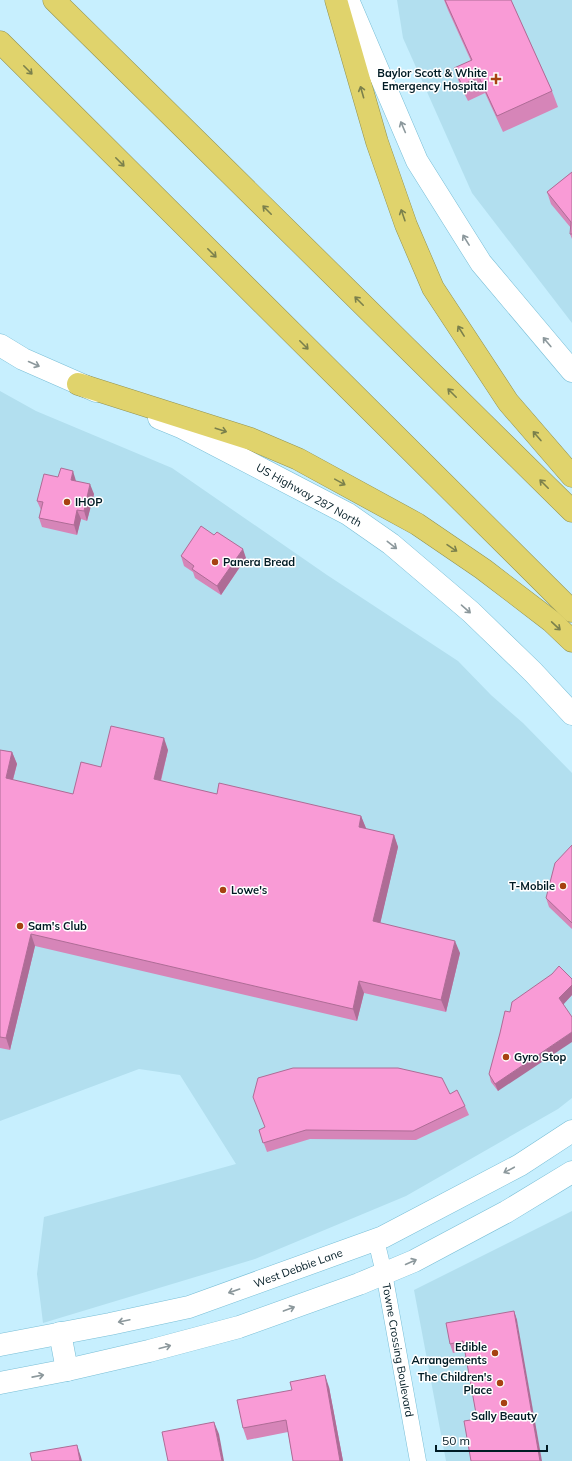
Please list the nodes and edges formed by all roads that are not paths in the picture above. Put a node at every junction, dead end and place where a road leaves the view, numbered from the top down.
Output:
1 (54, 0) edge
2 (336, 0) edge
3 (348, 0) edge
4 (0, 42) edge
5 (0, 345) edge
6 (572, 371) edge
7 (78, 384) junction
8 (572, 476) edge
9 (572, 511) edge
10 (572, 611) edge
11 (572, 641) edge
12 (572, 714) edge
13 (572, 1131) edge
14 (572, 1172) edge
15 (376, 1240) junction
16 (384, 1273) junction
17 (60, 1333) junction
18 (0, 1345) edge
19 (67, 1370) junction
20 (0, 1383) edge
21 (418, 1461) edge

9 -> 1 highway
8 -> 2 highway
6 -> 3 main road
4 -> 10 highway
5 -> 7 main road, US Highway 287 North
7 -> 11 highway
7 -> 12 main road, US Highway 287 North
13 -> 15 main road, West Debbie Lane
16 -> 14 main road
15 - 16 street, Towne Crossing Boulevard
15 -> 17 main road, West Debbie Lane
19 -> 16 main road
16 - 21 street, Towne Crossing Boulevard
17 - 18 main road, West Debbie Lane
17 - 19 main road
20 -> 19 main road

